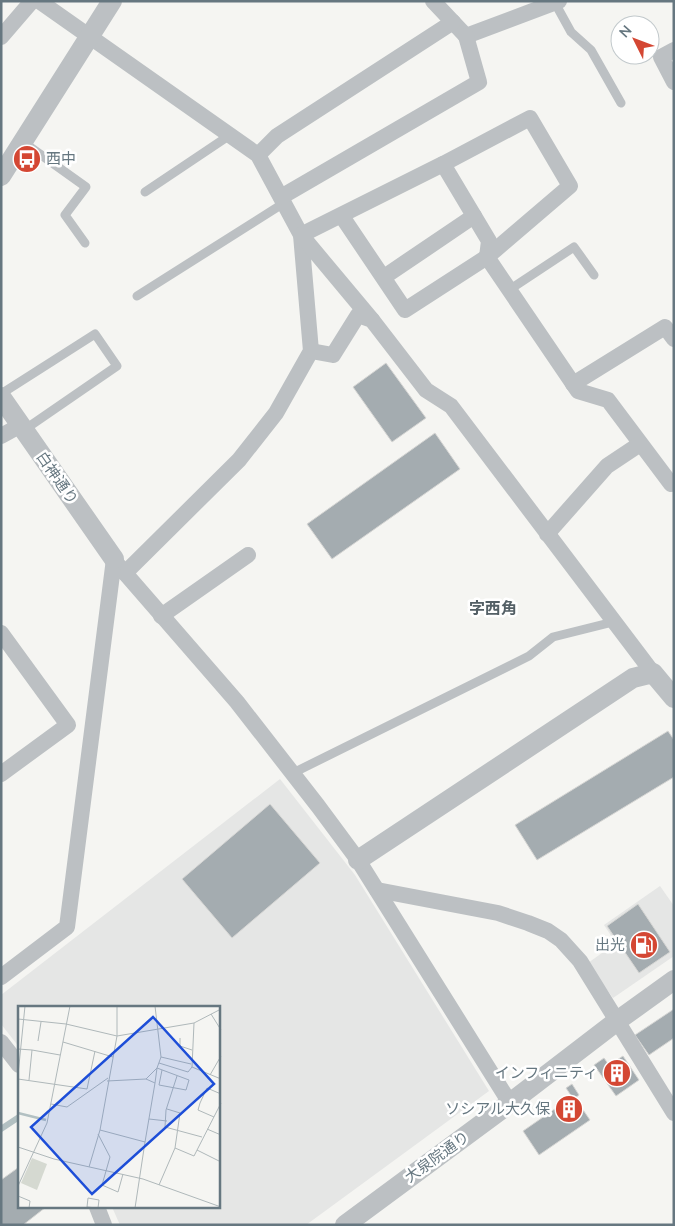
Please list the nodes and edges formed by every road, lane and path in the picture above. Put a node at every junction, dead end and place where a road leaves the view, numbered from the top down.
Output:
1 (32, 1) edge
2 (39, 1) edge
3 (112, 1) edge
4 (433, 1) edge
5 (557, 2) edge
6 (453, 22) junction
7 (466, 36) junction
8 (1, 37) edge
9 (89, 37) junction
10 (674, 50) edge
11 (674, 82) edge
12 (621, 103) dead end
13 (230, 136) junction
14 (23, 142) junction
15 (258, 155) junction
16 (443, 164) junction
17 (1, 176) edge
18 (145, 192) dead end
19 (282, 200) junction
20 (341, 215) junction
21 (474, 216) junction
22 (301, 235) junction
23 (85, 243) dead end
24 (487, 257) junction
25 (594, 275) dead end
26 (384, 277) junction
27 (509, 290) junction
28 (137, 296) dead end
29 (372, 320) junction
30 (674, 339) edge
31 (311, 351) junction
32 (573, 384) junction
33 (1, 396) edge
34 (22, 428) junction
35 (1, 436) edge
36 (640, 444) junction
37 (673, 485) edge
38 (547, 534) junction
39 (248, 555) dead end
40 (119, 566) junction
41 (161, 616) junction
42 (614, 622) junction
43 (1, 633) edge
44 (653, 673) junction
45 (674, 698) edge
46 (293, 773) junction
47 (1, 774) edge
48 (358, 860) junction
49 (377, 890) junction
50 (1, 977) edge
51 (674, 980) edge
52 (617, 1021) junction
53 (1, 1042) edge
54 (18, 1064) edge
55 (510, 1103) junction
56 (674, 1113) edge
57 (96, 1208) edge
58 (104, 1225) edge
59 (345, 1225) edge

1 - 8 street
2 - 9 street
3 - 9 street
4 - 6 street
5 - 7 street
5 - 12 lane
6 - 7 street
6 - 15 street
7 - 19 street
9 - 13 street
9 - 14 street
10 - 11 street
13 - 15 street
13 - 18 lane
14 - 17 street
14 - 23 lane
15 - 19 street
16 - 20 street
16 - 21 street
16 - 24 street
19 - 22 street
19 - 28 lane
20 - 22 street
20 - 26 street
21 - 24 street
21 - 26 street
22 - 29 street
22 - 31 street
24 - 26 street
24 - 27 street
25 - 27 lane
27 - 32 street
29 - 31 street
29 - 38 street
30 - 32 street
31 - 40 street
32 - 36 street
33 - 34 street, 白神通り
33 - 34 lane
34 - 35 street
34 - 40 street, 白神通り
36 - 37 street
36 - 38 street
38 - 42 street
39 - 41 street
40 - 41 street
40 - 50 street
41 - 46 street
42 - 44 street
42 - 46 lane
43 - 47 street
44 - 45 street
44 - 48 street
46 - 48 street
48 - 49 street
49 - 52 street
49 - 55 street
51 - 52 street, 大泉院通り
52 - 55 street, 大泉院通り
52 - 56 street
53 - 54 street
55 - 59 street, 大泉院通り
57 - 58 street

